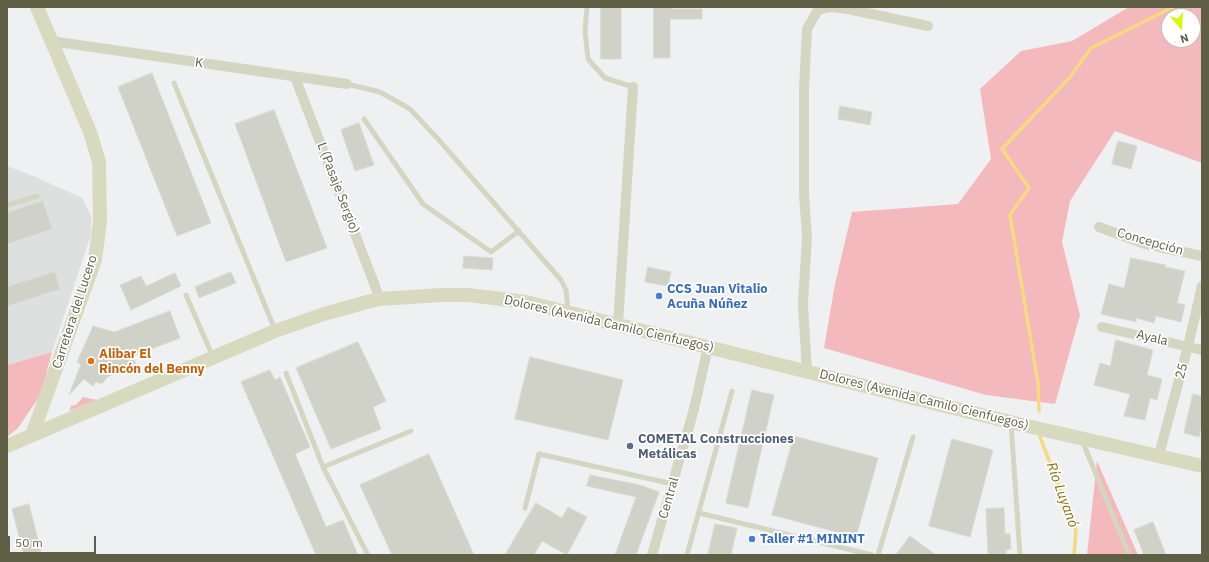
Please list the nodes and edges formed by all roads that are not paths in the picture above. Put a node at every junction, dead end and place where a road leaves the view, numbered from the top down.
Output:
1 (37, 7) edge
2 (587, 7) edge
3 (928, 26) dead end
4 (51, 40) junction
5 (295, 77) junction
6 (174, 83) dead end
7 (347, 84) joint
8 (633, 87) joint
9 (364, 119) dead end
10 (37, 196) dead end
11 (7, 205) edge
12 (1099, 227) dead end
13 (519, 231) junction
14 (1202, 256) edge
15 (1202, 286) edge
16 (186, 295) dead end
17 (380, 299) junction
18 (568, 312) junction
19 (618, 324) junction
20 (1102, 326) dead end
21 (275, 331) junction
22 (1188, 346) junction
23 (708, 347) junction
24 (1202, 350) edge
25 (213, 358) junction
26 (807, 372) junction
27 (286, 373) dead end
28 (732, 391) dead end
29 (1010, 422) junction
30 (411, 431) dead end
31 (32, 434) junction
32 (913, 437) dead end
33 (1081, 438) junction
34 (7, 446) edge
35 (1159, 455) junction
36 (1202, 466) edge
37 (323, 467) junction
38 (673, 484) junction
39 (525, 508) dead end
40 (699, 513) junction
41 (368, 555) edge
42 (652, 555) edge
43 (687, 555) edge
44 (872, 555) edge
45 (878, 555) edge
46 (1020, 555) edge
47 (1130, 555) edge

1 - 4 main road, Carretera del Lucero
2 - 8 lane
3 - 26 street
4 - 5 street, K
4 - 31 main road, Carretera del Lucero
5 - 7 street, K
5 - 17 street, L (Pasaje Sergio)
6 - 21 lane
7 - 13 lane
8 - 19 street
9 - 13 lane
10 - 11 lane
12 - 14 street, Concepción
13 - 18 lane
15 - 22 street, 25
16 - 25 lane
17 - 18 main road, Dolores (Avenida Camilo Cienfuegos)
17 - 21 main road, Dolores (Avenida Camilo Cienfuegos)
18 - 19 main road, Dolores (Avenida Camilo Cienfuegos)
19 - 23 main road, Dolores (Avenida Camilo Cienfuegos)
20 - 22 street, Ayala
21 - 25 main road, Dolores (Avenida Camilo Cienfuegos)
22 - 24 street, Ayala
22 - 35 street, 25
23 - 26 main road, Dolores (Avenida Camilo Cienfuegos)
23 - 38 street, Central
25 - 31 main road, Dolores (Avenida Camilo Cienfuegos)
26 - 29 main road, Dolores (Avenida Camilo Cienfuegos)
27 - 37 lane
28 - 40 lane
29 - 33 main road, Dolores (Avenida Camilo Cienfuegos)
29 - 46 lane
30 - 37 lane
31 - 34 main road, Dolores (Avenida Camilo Cienfuegos)
32 - 45 lane
33 - 35 main road, Dolores (Avenida Camilo Cienfuegos)
33 - 47 lane
35 - 36 main road, Dolores (Avenida Camilo Cienfuegos)
37 - 41 lane
38 - 39 lane
38 - 42 street, Central
40 - 43 lane
40 - 44 lane

